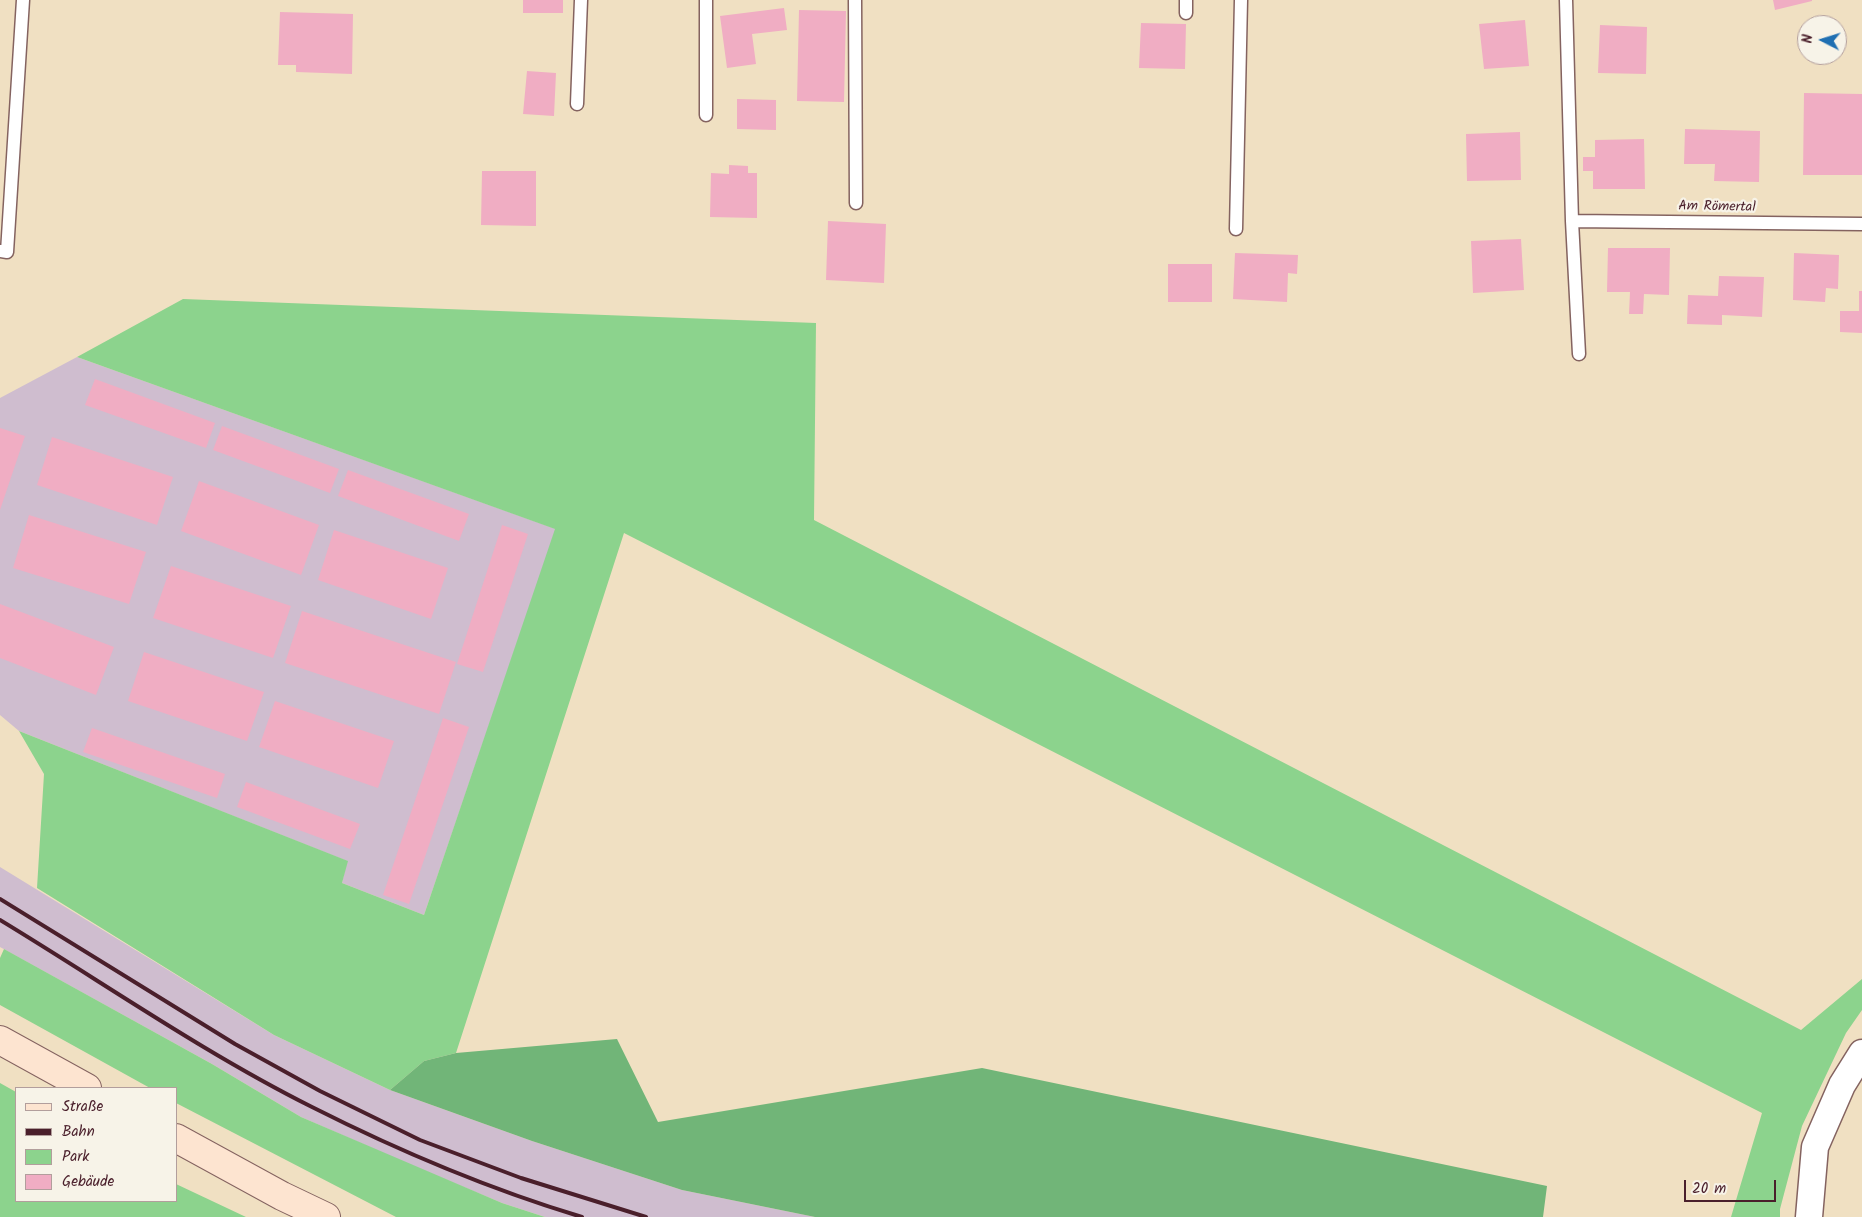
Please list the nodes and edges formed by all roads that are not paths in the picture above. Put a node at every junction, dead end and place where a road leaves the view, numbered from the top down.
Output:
1 (23, 0) edge
2 (581, 0) edge
3 (706, 0) edge
4 (855, 0) edge
5 (1186, 0) edge
6 (1241, 0) edge
7 (1566, 0) edge
8 (1186, 13) dead end
9 (577, 104) dead end
10 (706, 115) dead end
11 (856, 203) dead end
12 (1572, 221) junction
13 (1862, 224) edge
14 (1236, 229) dead end
15 (0, 251) edge
16 (1579, 354) dead end
17 (0, 1040) edge
18 (1862, 1053) edge
19 (85, 1087) edge
20 (178, 1139) edge
21 (326, 1217) edge
22 (1809, 1217) edge

1 - 15 lane
2 - 9 lane
3 - 10 lane
4 - 11 lane
5 - 8 lane
6 - 14 lane
7 - 12 lane
12 - 13 lane, Am Römertal
12 - 16 lane
17 - 19 main road
18 - 22 street
20 - 21 main road

